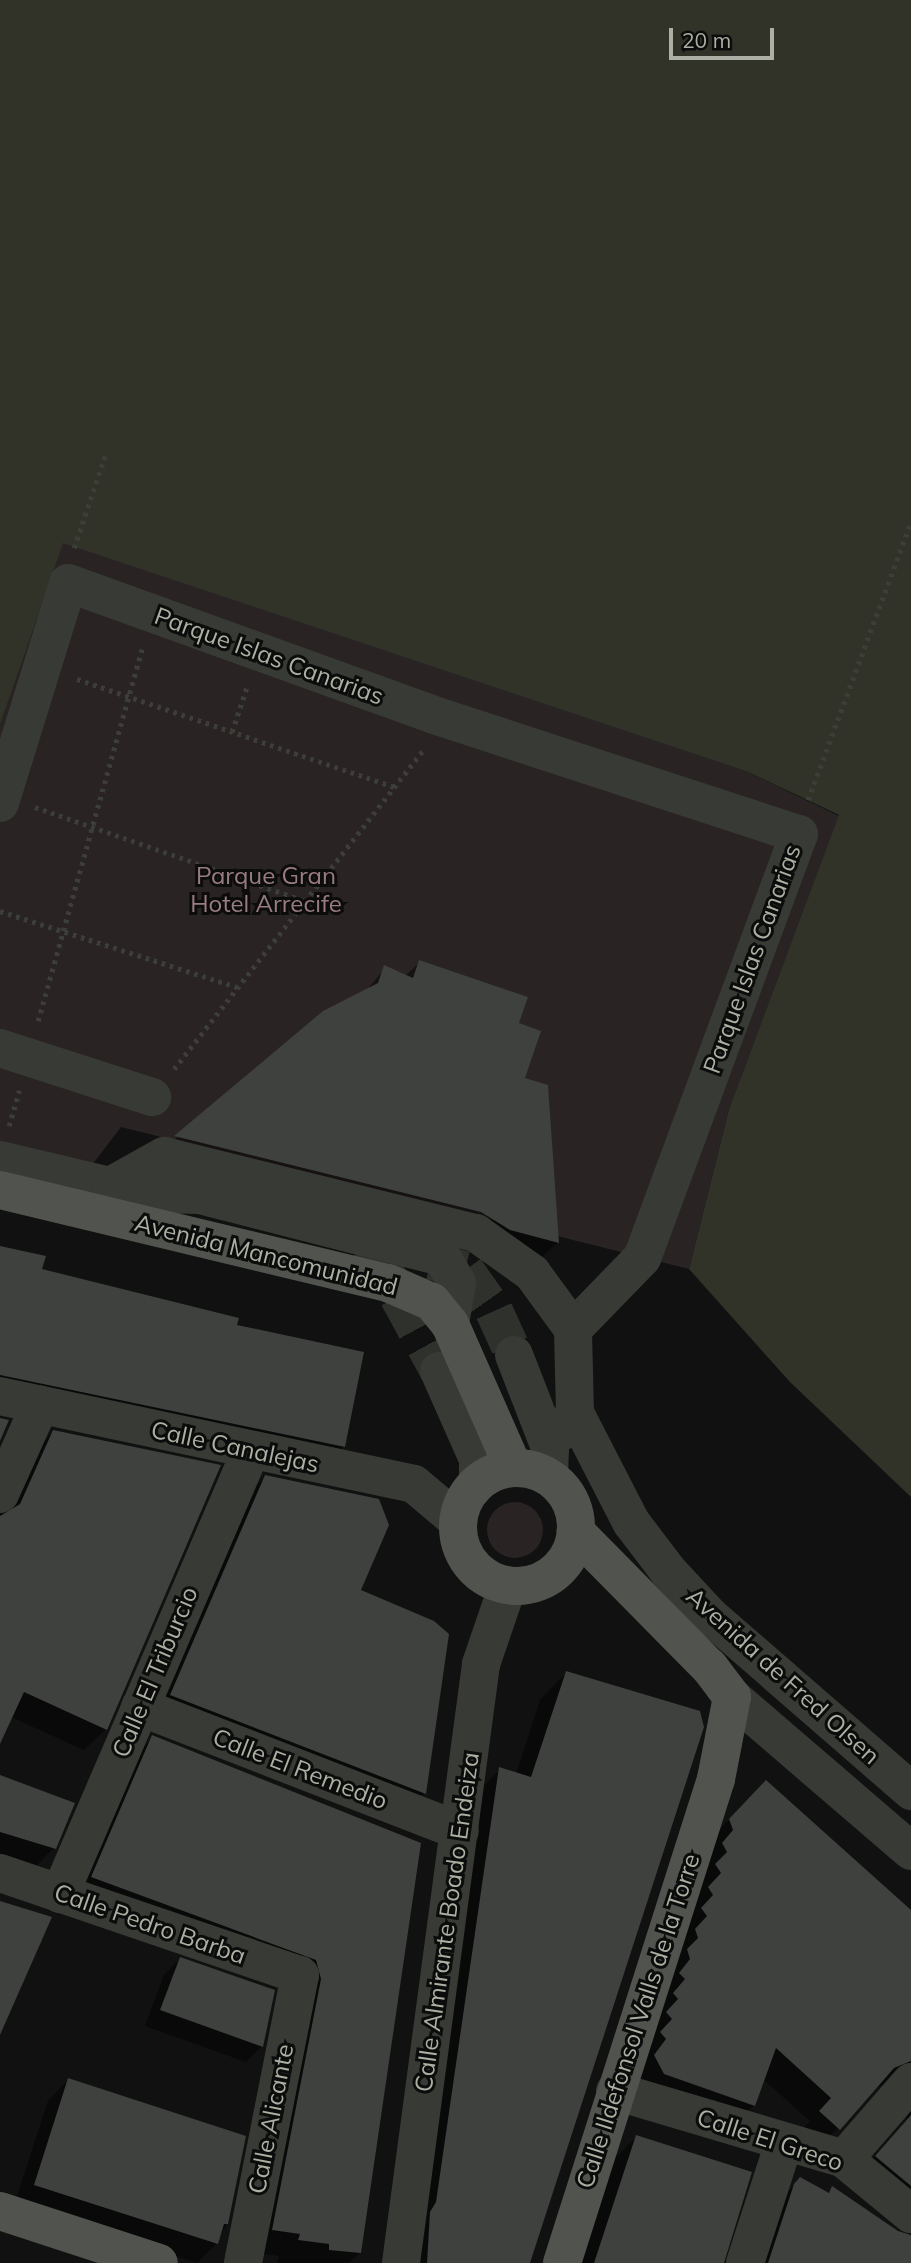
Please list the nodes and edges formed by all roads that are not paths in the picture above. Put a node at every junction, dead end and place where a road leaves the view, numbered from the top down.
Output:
1 (1, 799) edge
2 (14, 1053) edge
3 (152, 1097) road end
4 (4, 1146) edge
5 (0, 1190) edge
6 (573, 1329) junction
7 (514, 1355) tunnel mouth
8 (439, 1371) tunnel mouth
9 (0, 1396) edge
10 (40, 1405) junction
11 (575, 1413) junction
12 (251, 1451) junction
13 (537, 1464) junction
14 (478, 1482) junction
15 (0, 1494) edge
16 (458, 1521) junction
17 (576, 1532) junction
18 (508, 1585) junction
19 (732, 1697) junction
20 (140, 1706) junction
21 (911, 1791) edge
22 (460, 1831) junction
23 (911, 1851) edge
24 (0, 1873) edge
25 (60, 1894) junction
26 (300, 1975) joint
27 (911, 2082) edge
28 (615, 2091) junction
29 (784, 2143) junction
30 (844, 2159) junction
31 (0, 2211) edge
32 (911, 2214) edge
33 (159, 2263) edge
34 (243, 2263) edge
35 (401, 2263) edge
36 (562, 2263) edge
37 (745, 2263) edge

1 - 6 street, Parque Islas Canarias
2 - 3 street
4 - 6 street
5 - 13 main road, Avenida Mancomunidad
6 - 11 street
7 - 13 street
8 - 14 street
9 - 10 street, Calle Canalejas
10 - 12 street, Calle Canalejas
10 - 15 street
11 - 13 street
11 - 21 street, Avenida de Fred Olsen
12 - 16 street, Calle Canalejas
12 - 20 street, Calle El Triburcio
13 - 14 main road
13 - 17 main road
14 - 16 main road
16 - 18 main road
17 - 18 main road
17 - 19 main road
18 - 22 street, Calle Almirante Boado Endeiza
19 - 23 street
19 - 28 main road, Calle Ildefonsol Valls de la Torre
20 - 22 street, Calle El Remedio
20 - 25 street, Calle El Triburcio
22 - 35 street, Calle Almirante Boado Endeiza
24 - 25 street, Calle Pedro Barba
25 - 26 street, Calle Pedro Barba
26 - 34 street, Calle Alicante
27 - 30 street
28 - 29 street, Calle El Greco
28 - 36 main road, Calle Ildefonsol Valls de la Torre
29 - 30 street, Calle El Greco
29 - 37 street
30 - 32 street, Calle El Greco
31 - 33 main road

